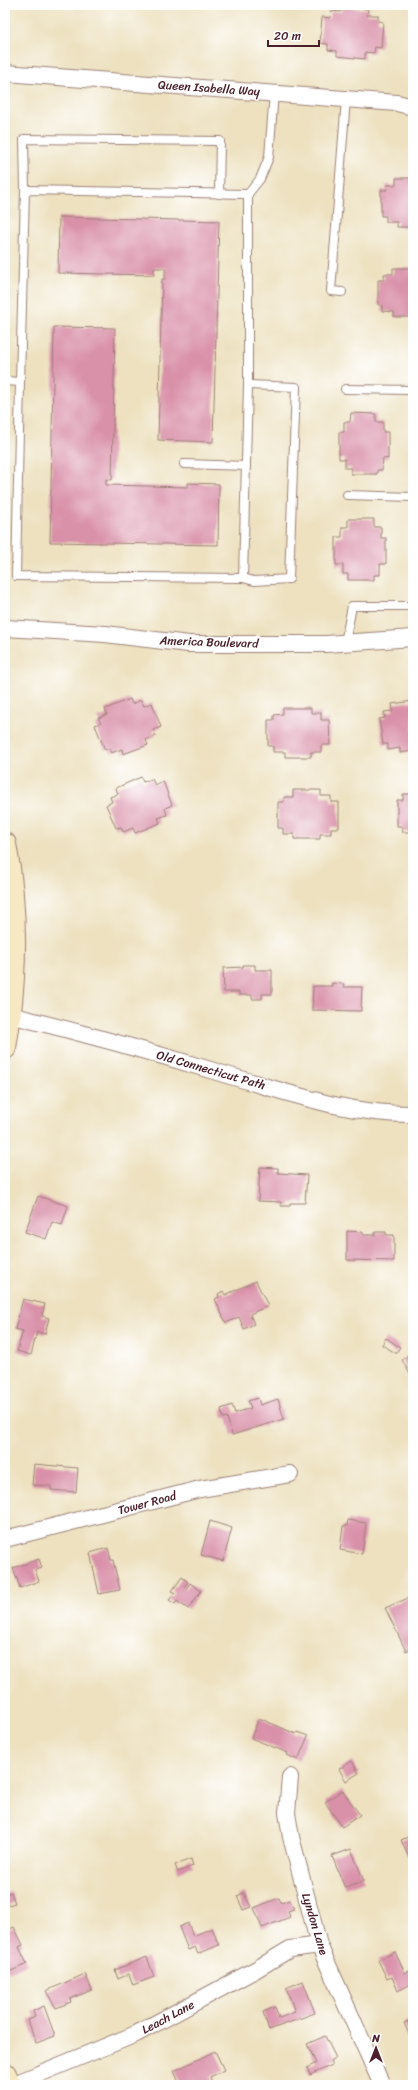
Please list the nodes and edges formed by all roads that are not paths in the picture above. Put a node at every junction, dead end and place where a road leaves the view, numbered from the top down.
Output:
1 (5, 73) edge
2 (274, 93) junction
3 (346, 99) junction
4 (413, 107) edge
5 (25, 190) junction
6 (219, 194) junction
7 (248, 194) junction
8 (342, 292) dead end
9 (5, 381) edge
10 (20, 382) junction
11 (248, 385) junction
12 (345, 389) dead end
13 (413, 390) edge
14 (184, 464) dead end
15 (246, 466) junction
16 (347, 495) dead end
17 (413, 497) edge
18 (243, 578) junction
19 (413, 606) edge
20 (5, 628) edge
21 (413, 638) edge
22 (345, 643) junction
23 (5, 844) edge
24 (10, 1015) junction
25 (5, 1048) edge
26 (413, 1114) edge
27 (290, 1474) dead end
28 (5, 1539) edge
29 (290, 1777) dead end
30 (320, 1945) junction
31 (5, 2074) edge
32 (11, 2085) edge
33 (382, 2085) edge

1 - 2 street, Queen Isabella Way
2 - 3 street, Queen Isabella Way
2 - 7 lane
3 - 4 street, Queen Isabella Way
3 - 8 lane
5 - 6 lane
5 - 6 lane
5 - 10 lane
6 - 7 lane
7 - 11 lane
9 - 10 lane
10 - 18 lane
11 - 15 lane
11 - 18 lane
12 - 13 lane
14 - 15 lane
15 - 18 lane
16 - 17 lane
19 - 22 lane
20 - 22 street, America Boulevard
21 - 22 street, America Boulevard
23 - 24 main road
24 - 25 main road
24 - 26 street, Old Connecticut Path
27 - 28 street, Tower Road
29 - 30 street, Lyndon Lane
30 - 32 street, Leach Lane
30 - 33 street, Lyndon Lane
31 - 32 main road

